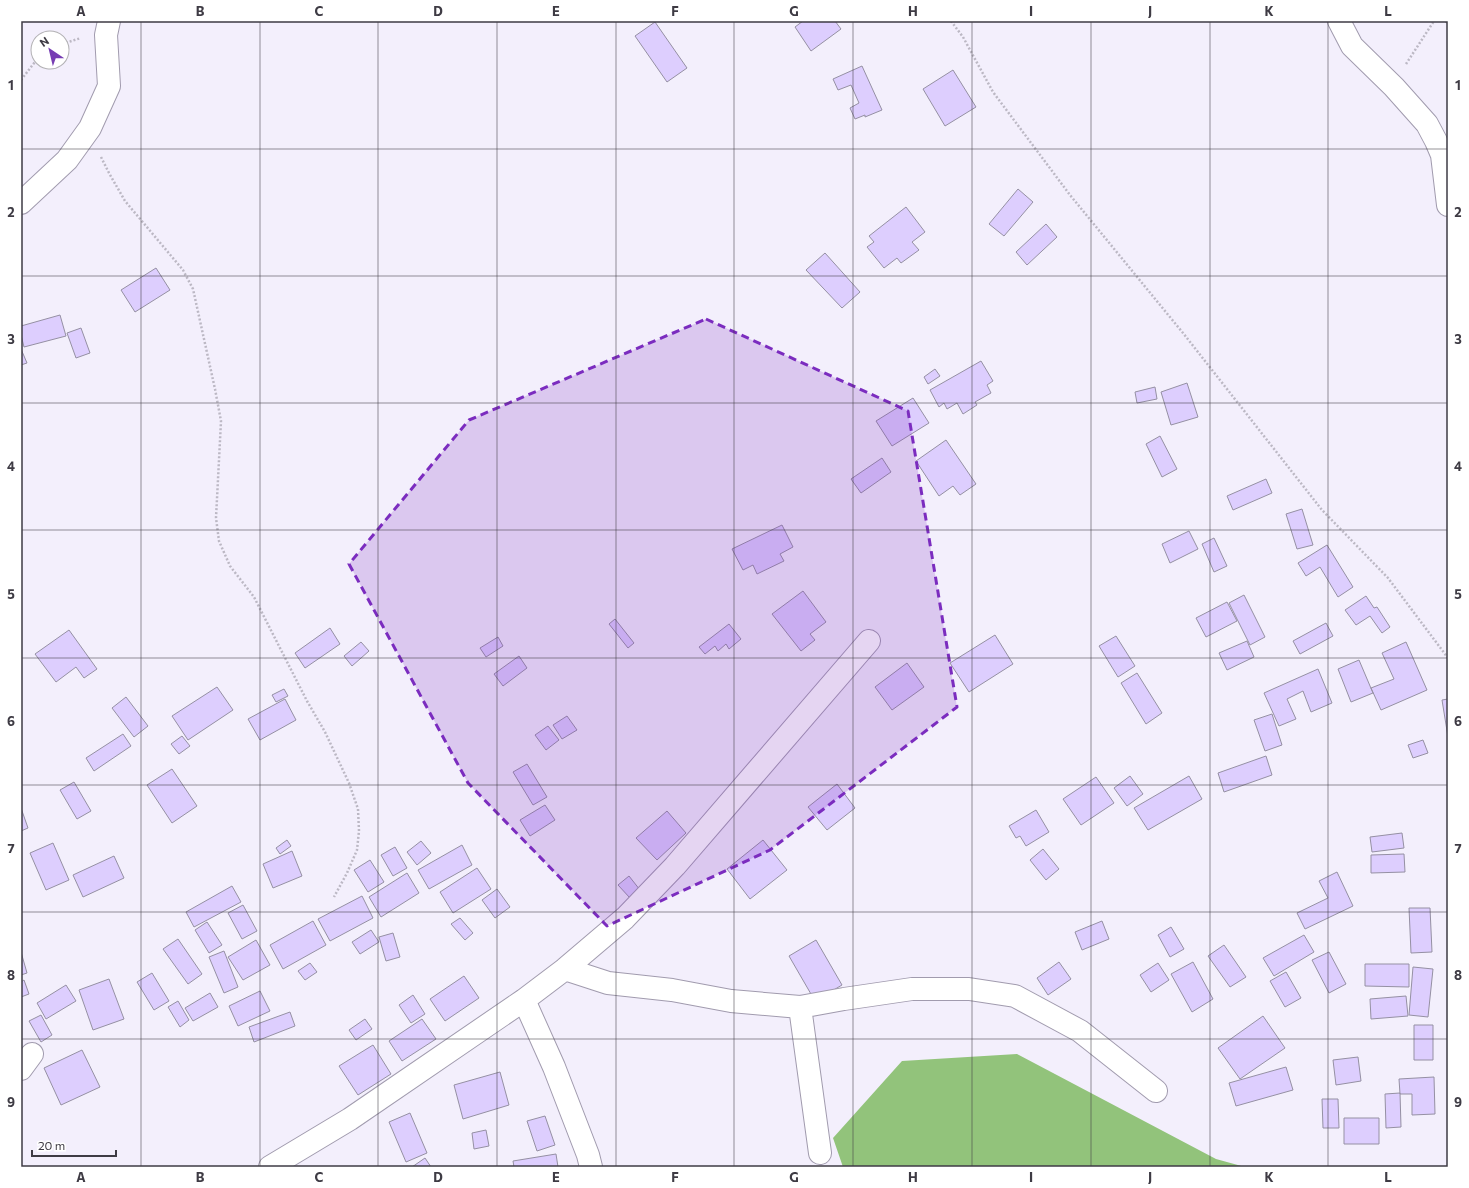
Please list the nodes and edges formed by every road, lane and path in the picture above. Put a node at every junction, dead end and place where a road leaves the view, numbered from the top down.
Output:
1 (109, 21) edge
2 (951, 21) edge
3 (1339, 21) edge
4 (1434, 21) edge
5 (30, 68) edge
6 (21, 80) edge
7 (1394, 87) junction
8 (90, 128) junction
9 (21, 203) edge
10 (1448, 205) edge
11 (869, 641) dead end
12 (1448, 658) edge
13 (334, 897) dead end
14 (565, 969) junction
15 (524, 1000) junction
16 (800, 1007) junction
17 (1156, 1091) dead end
18 (820, 1153) dead end
19 (270, 1167) edge
20 (591, 1167) edge

1 - 8 street
2 - 12 path
3 - 7 street
4 - 7 path
5 - 6 path
7 - 10 street
8 - 9 street
8 - 13 path
11 - 14 street
14 - 15 street
14 - 16 street
15 - 19 street
15 - 20 street
16 - 17 street
16 - 18 street

